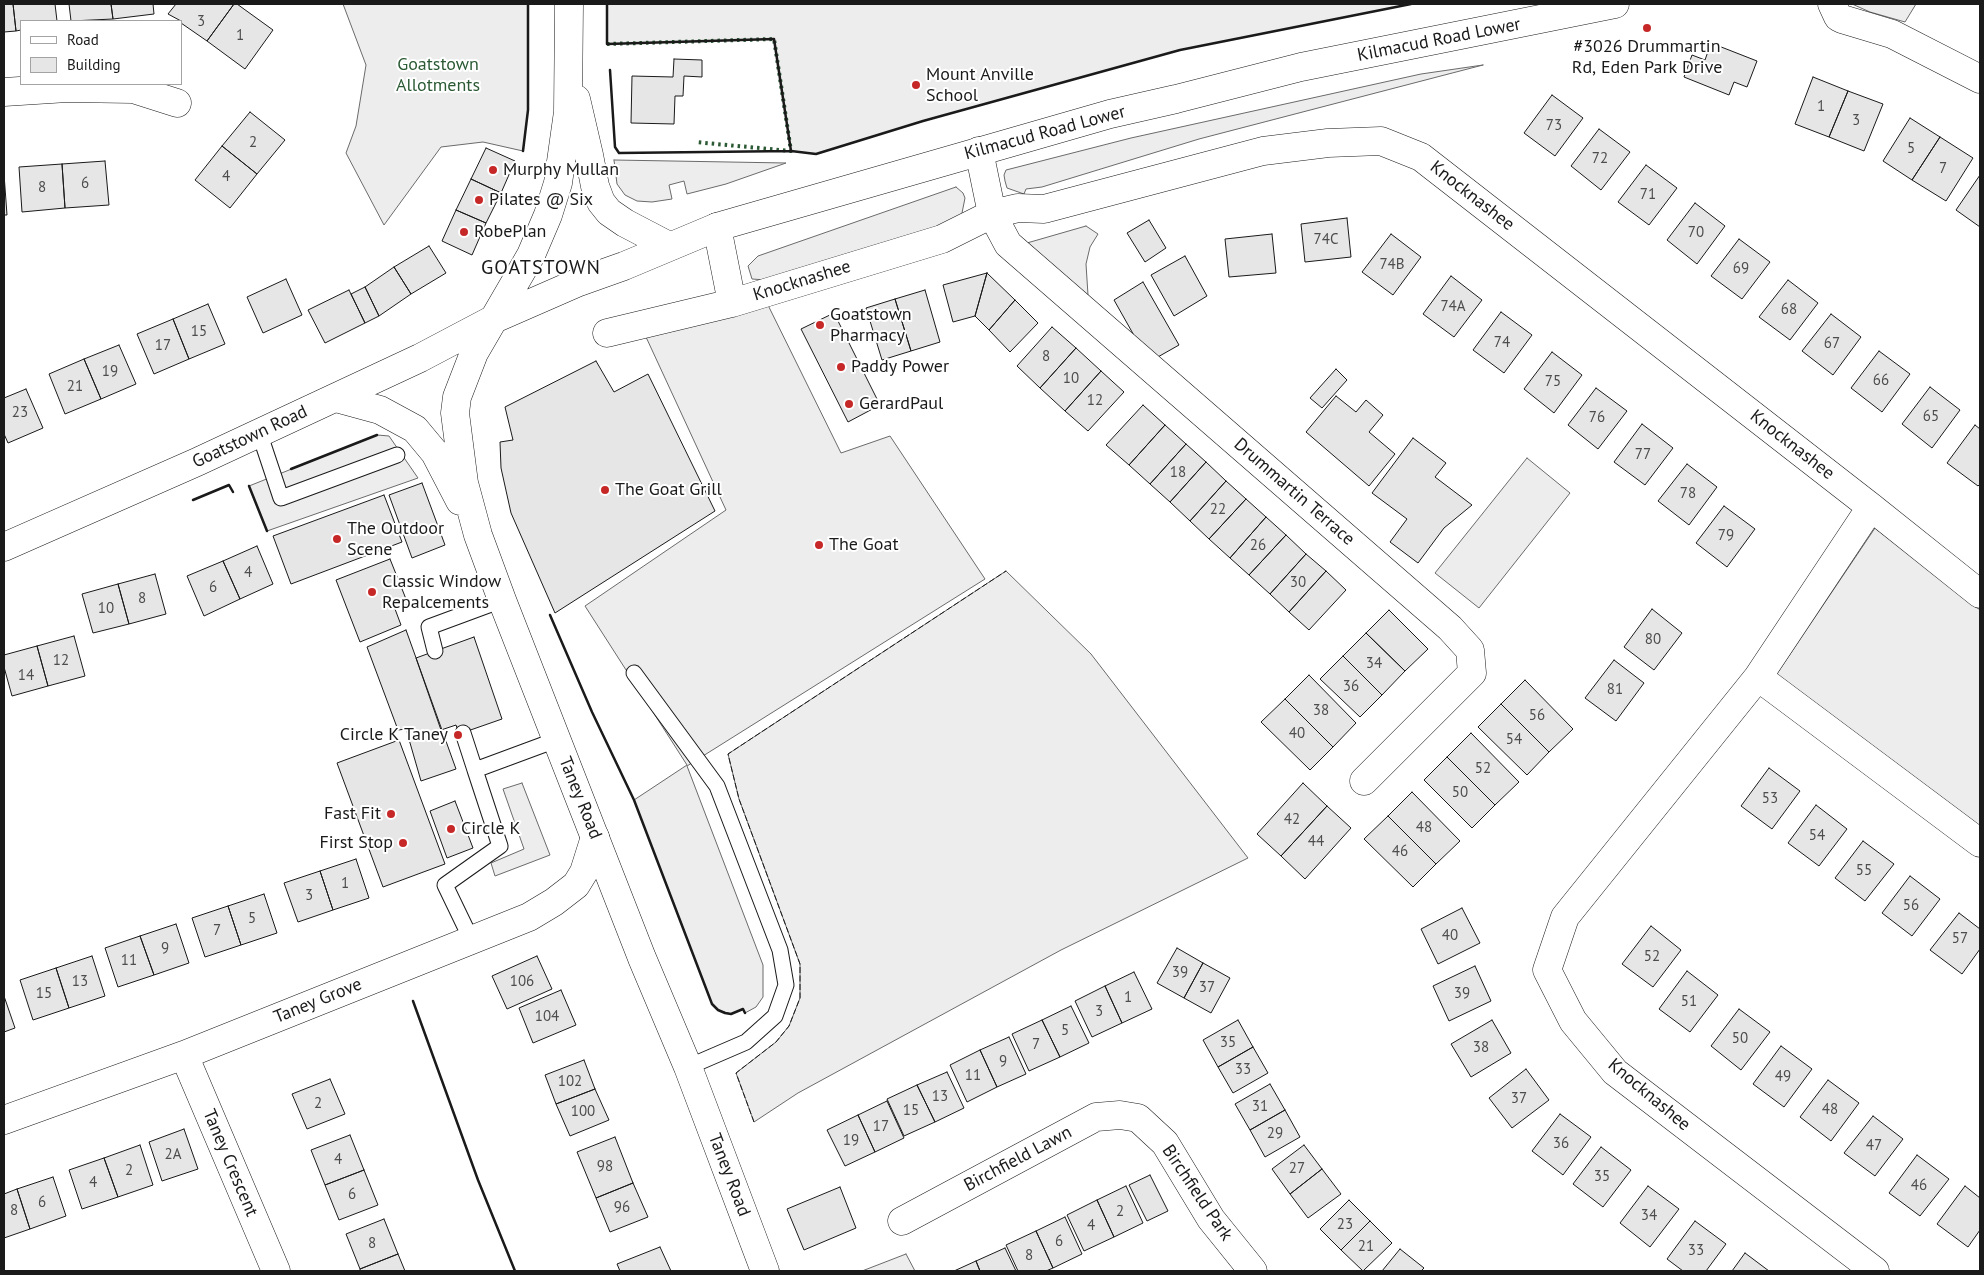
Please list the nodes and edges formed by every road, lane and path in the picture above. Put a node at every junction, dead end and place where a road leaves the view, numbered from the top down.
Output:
1 (569, 4) edge
2 (1615, 4) edge
3 (1832, 4) edge
4 (569, 71) junction
5 (1980, 80) edge
6 (4, 92) edge
7 (177, 103) dead end
8 (979, 150) junction
9 (992, 214) junction
10 (717, 227) junction
11 (669, 246) junction
12 (732, 303) junction
13 (492, 320) junction
14 (607, 333) dead end
15 (336, 398) junction
16 (259, 432) junction
17 (397, 455) dead end
18 (1872, 507) junction
19 (478, 535) junction
20 (4, 547) edge
21 (1980, 594) edge
22 (502, 600) junction
23 (435, 651) dead end
24 (634, 673) dead end
25 (1758, 677) junction
26 (463, 733) dead end
27 (556, 740) junction
28 (475, 770) junction
29 (1364, 781) dead end
30 (595, 838) junction
31 (1980, 843) edge
32 (471, 939) junction
33 (184, 1055) junction
34 (688, 1067) junction
35 (1138, 1118) joint
36 (4, 1120) edge
37 (902, 1220) dead end
38 (276, 1271) edge
39 (765, 1271) edge
40 (1253, 1271) edge
41 (1875, 1271) edge

1 - 4 street
2 - 8 street, Kilmacud Road Lower
3 - 5 street
4 - 11 street
4 - 13 street, Taney Road
6 - 7 street
8 - 9 street
8 - 10 street, Kilmacud Road Lower
9 - 12 street, Knocknashee
9 - 18 street, Knocknashee
9 - 29 street, Drummartin Terrace
10 - 11 street, Kilmacud Road Lower
10 - 12 street
11 - 13 street, Kilmacud Road Lower
12 - 14 street, Knocknashee
13 - 15 street, Goatstown Road
13 - 19 street, Taney Road
15 - 16 street, Goatstown Road
15 - 19 street
16 - 17 lane
16 - 20 street, Goatstown Road
18 - 21 street, Knocknashee
18 - 25 street, Knocknashee
19 - 22 street, Taney Road
22 - 23 lane
22 - 27 street, Taney Road
24 - 34 lane
25 - 31 street
25 - 41 street, Knocknashee
26 - 28 lane
27 - 28 lane
27 - 30 street, Taney Road
28 - 32 lane
30 - 32 street, Taney Grove
30 - 34 street, Taney Road
32 - 33 street, Taney Grove
33 - 36 street, Taney Grove
33 - 38 street, Taney Crescent
34 - 39 street, Taney Road
35 - 37 street, Birchfield Lawn
35 - 40 street, Birchfield Park

